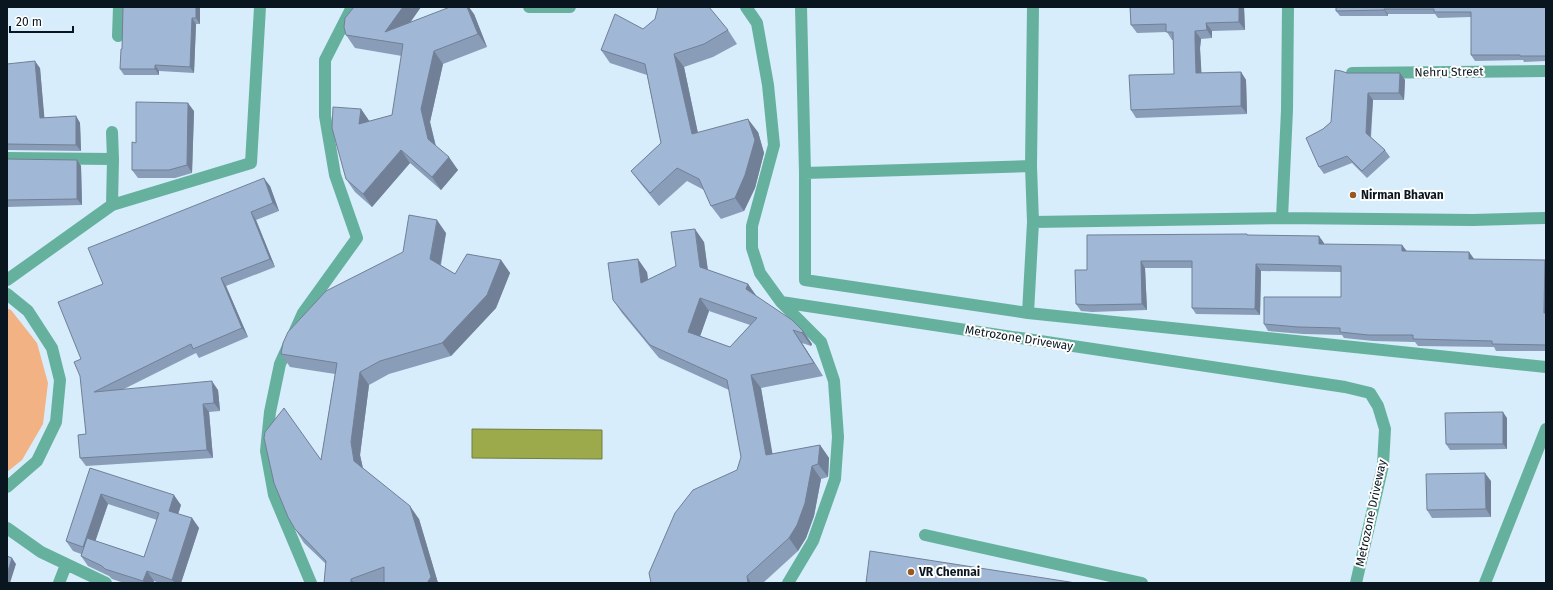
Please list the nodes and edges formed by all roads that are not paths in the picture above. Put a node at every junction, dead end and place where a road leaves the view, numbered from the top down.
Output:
1 (119, 7) edge
2 (260, 7) edge
3 (352, 7) edge
4 (529, 7) edge
5 (570, 7) edge
6 (746, 7) edge
7 (801, 7) edge
8 (1033, 7) edge
9 (1288, 7) edge
10 (118, 36) dead end
11 (1546, 71) edge
12 (1352, 73) edge
13 (112, 132) dead end
14 (7, 158) edge
15 (113, 159) junction
16 (1031, 166) junction
17 (805, 173) junction
18 (112, 205) junction
19 (1282, 218) junction
20 (1546, 218) edge
21 (1033, 222) junction
22 (7, 280) edge
23 (7, 294) edge
24 (781, 302) junction
25 (1028, 313) junction
26 (1546, 367) edge
27 (1546, 429) edge
28 (7, 487) edge
29 (7, 528) edge
30 (925, 535) dead end
31 (66, 565) junction
32 (59, 583) edge
33 (106, 583) edge
34 (311, 583) edge
35 (788, 583) edge
36 (1142, 583) edge
37 (1356, 583) edge
38 (1485, 583) edge

1 - 10 street
2 - 18 street
3 - 34 street
4 - 5 street
6 - 24 street
7 - 17 street
8 - 16 street
9 - 19 street
11 - 12 street, Nehru Street
13 - 15 street
14 - 15 street
15 - 18 street
16 - 17 street
16 - 21 street
17 - 25 street
18 - 22 street
19 - 20 street
19 - 21 street
21 - 25 street
23 - 28 street
24 - 35 street
24 - 37 street, Metrozone Driveway
25 - 26 street
27 - 38 street
29 - 31 street
30 - 36 street
31 - 32 street
31 - 33 street

